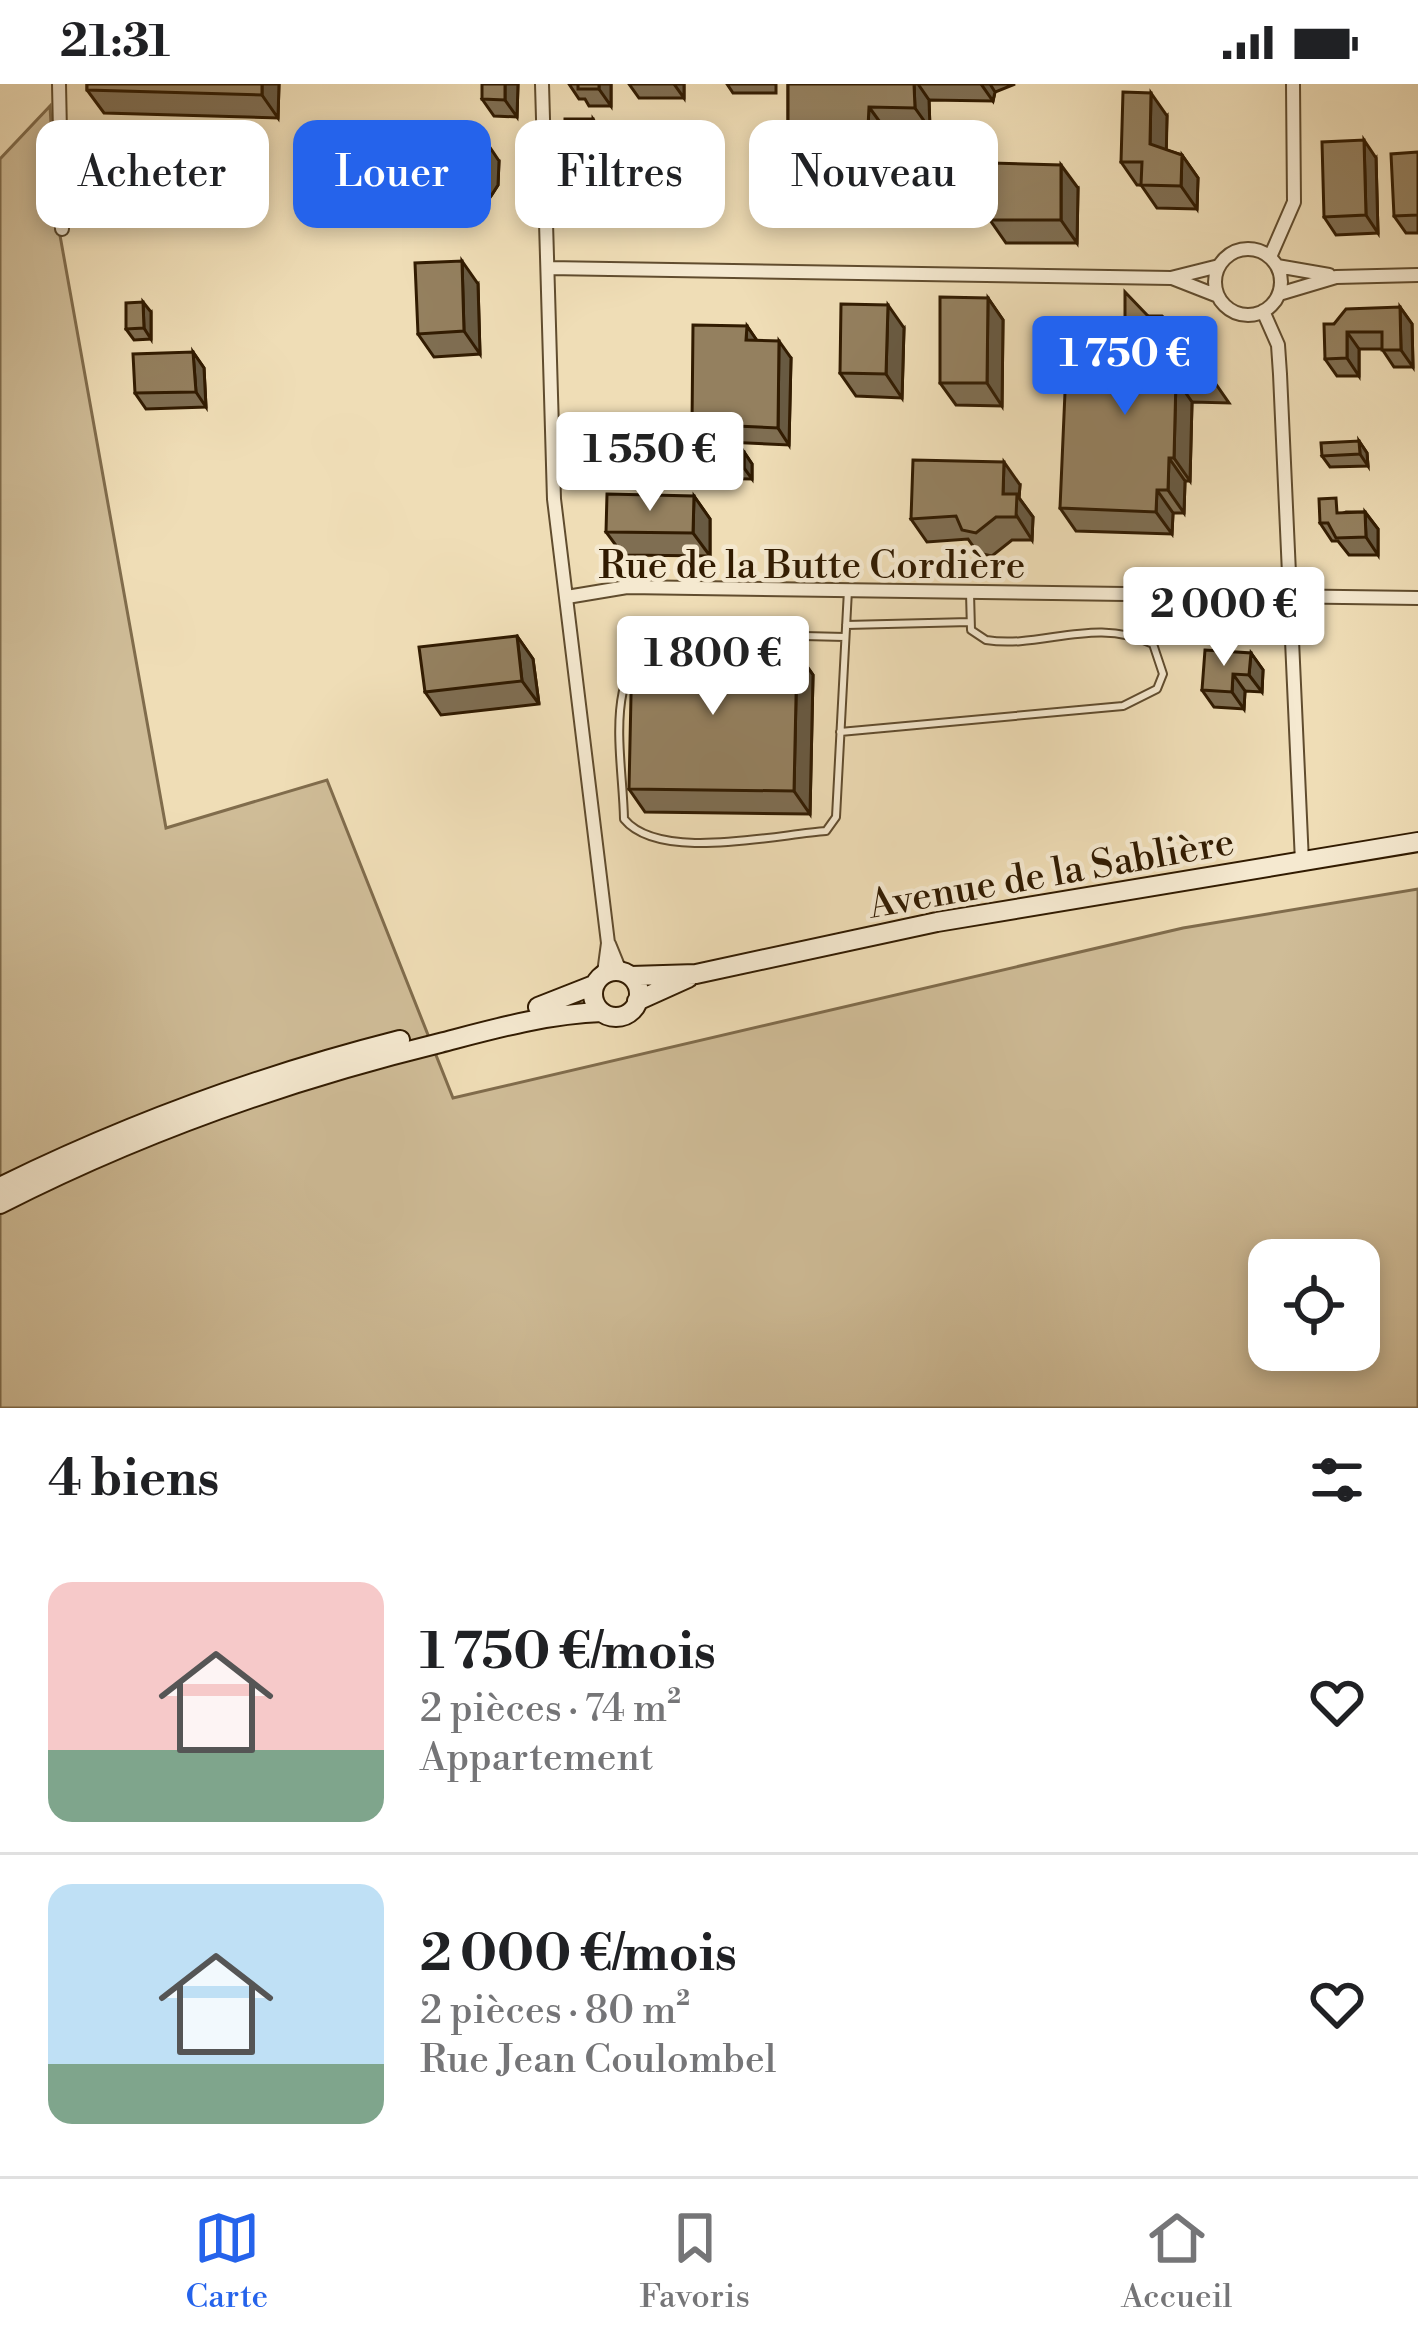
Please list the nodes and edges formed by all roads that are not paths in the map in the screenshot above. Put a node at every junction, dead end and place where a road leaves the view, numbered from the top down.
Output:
1 (59, 84) edge
2 (542, 84) edge
3 (1293, 84) edge
4 (62, 229) dead end
5 (1279, 229) junction
6 (1245, 249) junction
7 (1274, 262) junction
8 (1219, 266) junction
9 (548, 268) junction
10 (1418, 275) edge
11 (1336, 277) junction
12 (1171, 278) junction
13 (1279, 294) junction
14 (1218, 296) junction
15 (1263, 311) junction
16 (848, 590) junction
17 (970, 592) junction
18 (1159, 596) junction
19 (567, 597) junction
20 (1288, 597) junction
21 (1418, 598) edge
22 (970, 622) junction
23 (846, 625) junction
24 (845, 637) junction
25 (1148, 641) junction
26 (840, 732) junction
27 (1418, 842) edge
28 (1302, 862) junction
29 (696, 974) junction
30 (612, 976) junction
31 (638, 1001) junction
32 (602, 1012) junction
33 (0, 1187) edge
34 (0, 1204) edge

1 - 4 street
2 - 9 street
3 - 5 street
5 - 6 street
5 - 7 street
6 - 7 street
6 - 8 street
7 - 11 street
7 - 13 street
8 - 12 street
8 - 14 street
9 - 12 street
9 - 19 street
10 - 11 street
11 - 13 street
12 - 14 street
13 - 15 street
14 - 15 street
15 - 20 street
16 - 17 street, Rue de la Butte Cordière
16 - 19 street, Rue de la Butte Cordière
16 - 23 lane
17 - 18 street, Rue de la Butte Cordière
17 - 22 lane
18 - 20 street, Rue de la Butte Cordière
18 - 25 lane
19 - 30 street
20 - 21 street, Rue de la Butte Cordière
20 - 28 street
22 - 23 lane
22 - 25 lane
23 - 24 lane
24 - 26 lane
24 - 26 lane
25 - 26 lane
27 - 28 main road, Avenue de la Sablière
28 - 29 main road, Avenue de la Sablière
29 - 30 main road, Avenue de la Sablière
29 - 31 main road, Avenue de la Sablière
30 - 31 main road
30 - 32 main road
30 - 33 main road, Avenue de la Sablière
31 - 32 main road, Avenue de la Sablière
32 - 34 main road

